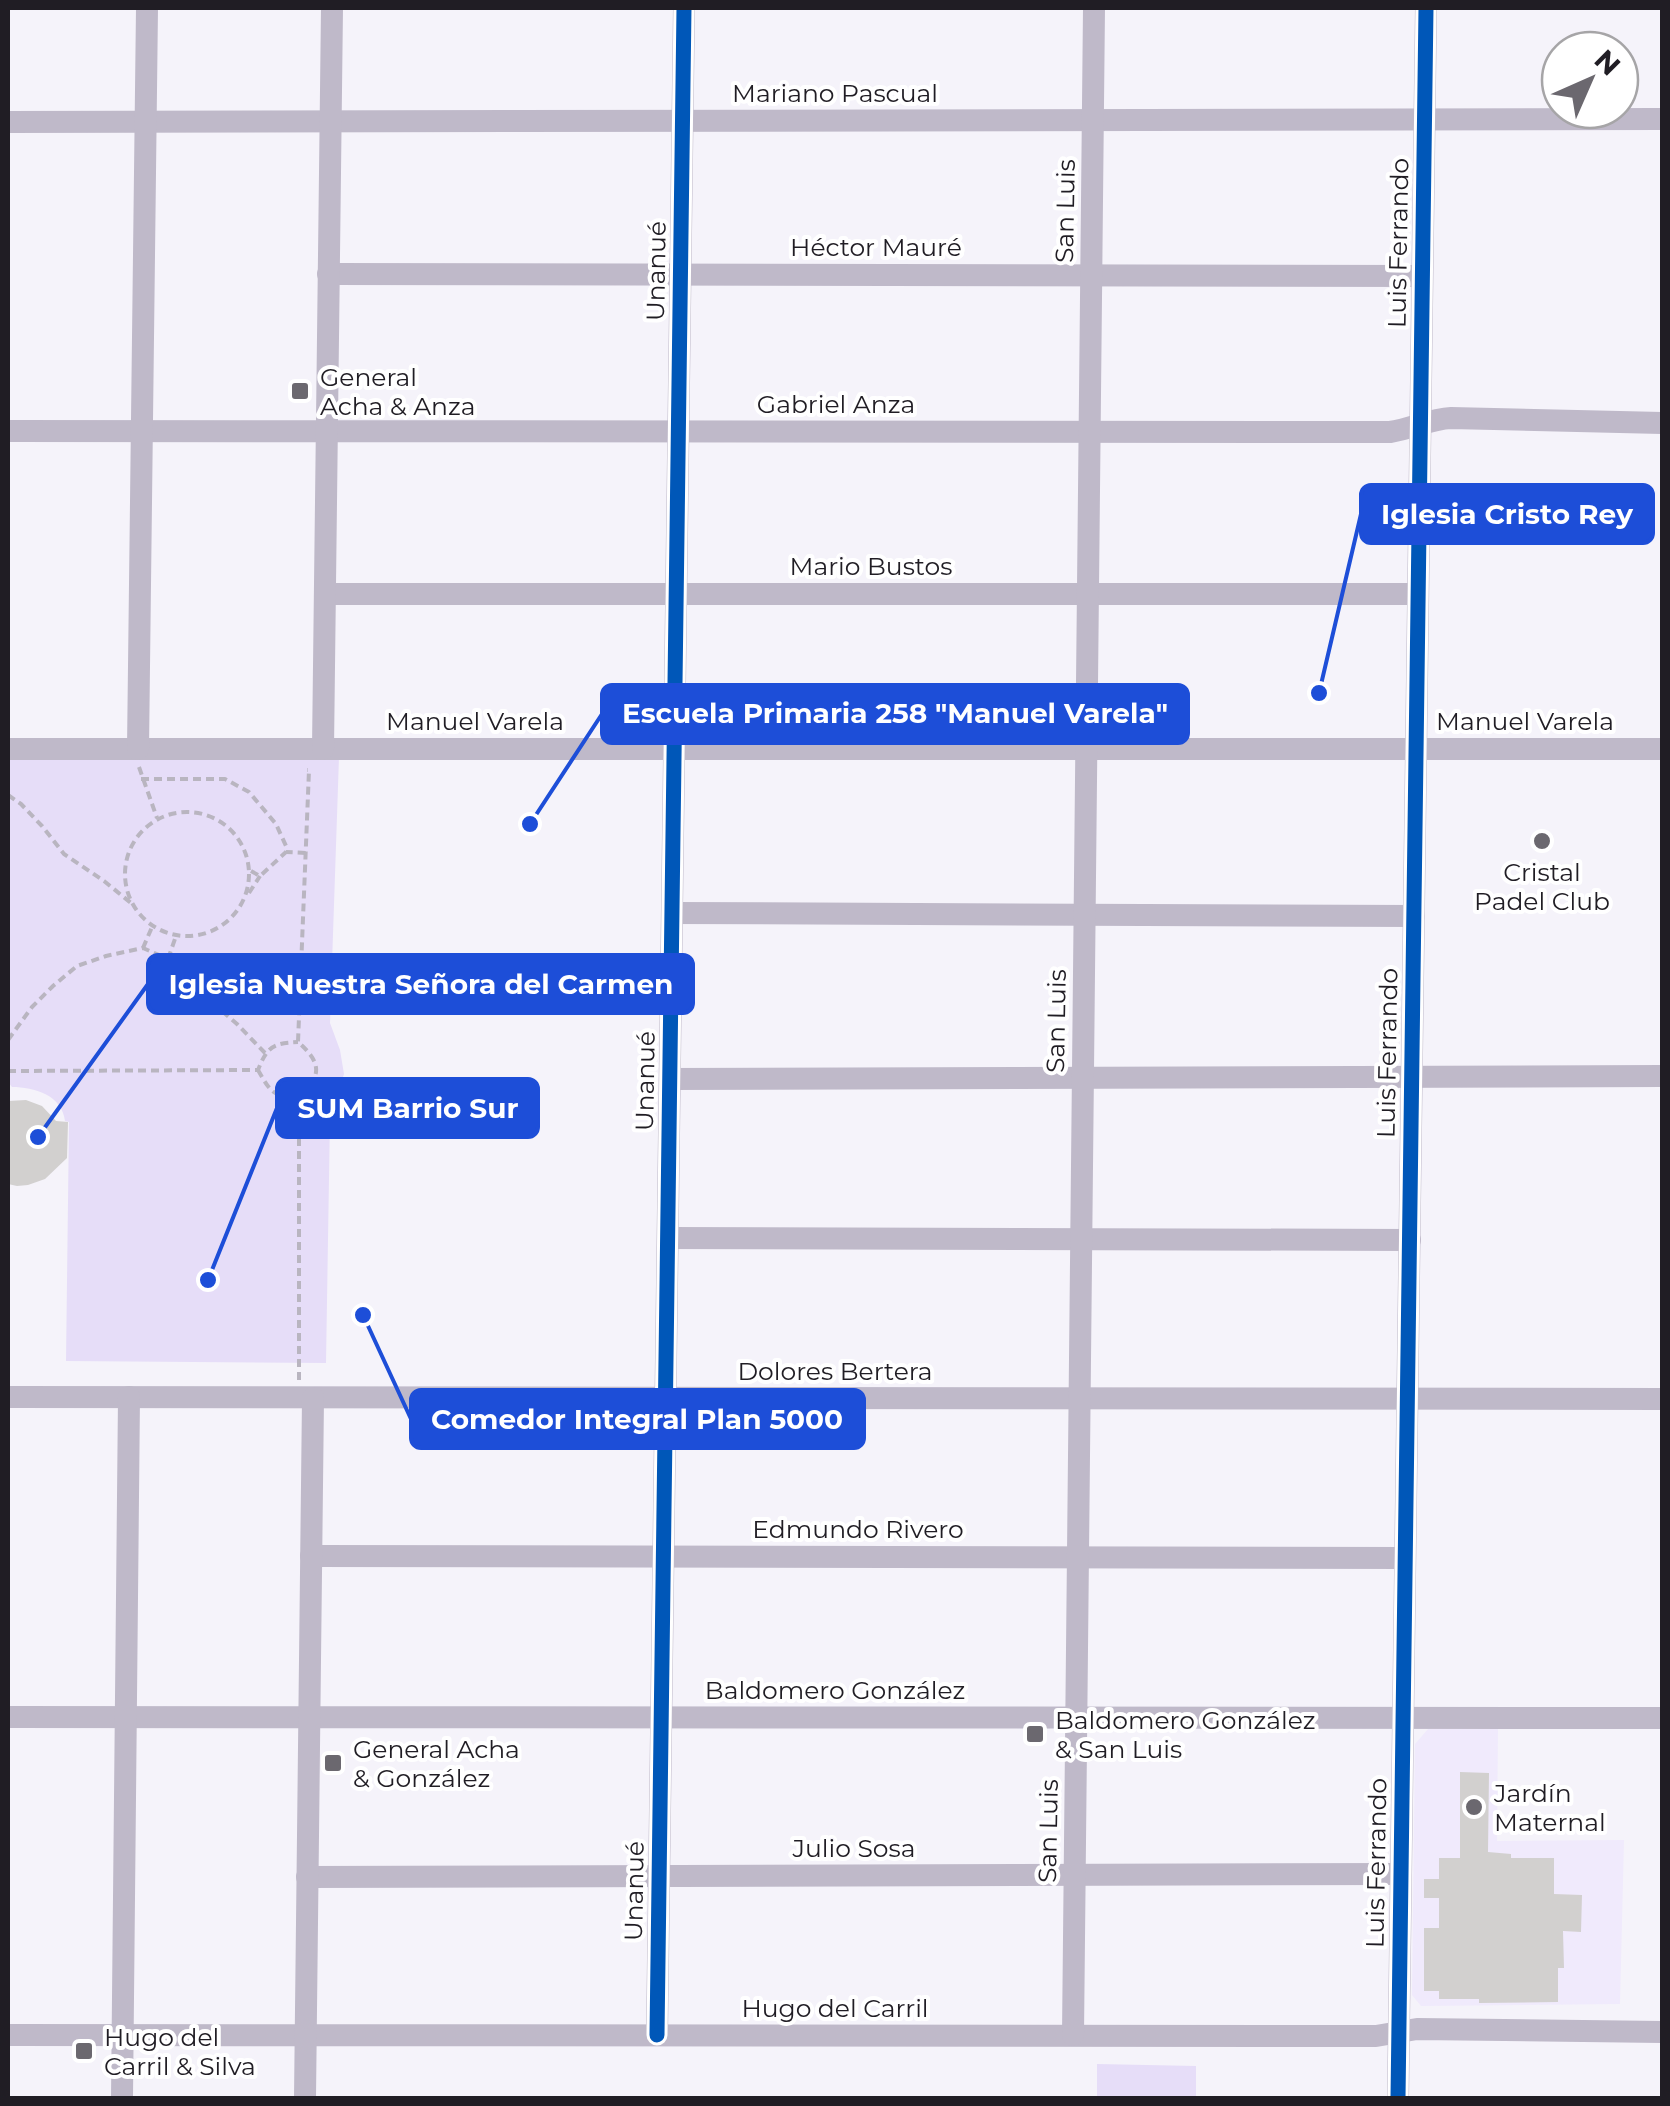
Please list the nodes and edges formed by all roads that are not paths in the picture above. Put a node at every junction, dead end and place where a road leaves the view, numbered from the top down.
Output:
1 (147, 8) edge
2 (332, 8) edge
3 (684, 8) edge
4 (1094, 8) edge
5 (1426, 8) edge
6 (1662, 119) edge
7 (1093, 120) junction
8 (1424, 120) junction
9 (682, 121) junction
10 (8, 122) edge
11 (146, 122) junction
12 (330, 122) junction
13 (328, 274) junction
14 (681, 274) junction
15 (1092, 275) junction
16 (1422, 276) junction
17 (1662, 423) edge
18 (1420, 425) junction
19 (8, 430) edge
20 (142, 431) junction
21 (326, 431) junction
22 (678, 431) junction
23 (1090, 432) junction
24 (324, 594) junction
25 (676, 594) junction
26 (1088, 594) junction
27 (1418, 594) junction
28 (8, 749) edge
29 (323, 749) junction
30 (674, 749) junction
31 (1086, 749) junction
32 (1416, 749) junction
33 (1662, 749) edge
34 (138, 758) junction
35 (672, 913) junction
36 (1085, 915) junction
37 (1414, 916) junction
38 (1662, 1076) edge
39 (1412, 1077) junction
40 (1083, 1078) junction
41 (670, 1079) junction
42 (668, 1238) junction
43 (1082, 1239) junction
44 (1410, 1240) junction
45 (8, 1397) edge
46 (129, 1398) junction
47 (306, 1398) junction
48 (666, 1398) junction
49 (1080, 1399) junction
50 (1408, 1399) junction
51 (1662, 1399) edge
52 (311, 1556) junction
53 (664, 1556) junction
54 (1078, 1557) junction
55 (1405, 1558) junction
56 (8, 1716) edge
57 (126, 1716) junction
58 (309, 1716) junction
59 (661, 1717) junction
60 (1077, 1717) junction
61 (1403, 1718) junction
62 (1662, 1718) edge
63 (1401, 1874) junction
64 (1075, 1875) junction
65 (659, 1876) junction
66 (307, 1877) junction
67 (1399, 2032) junction
68 (1662, 2032) edge
69 (8, 2034) edge
70 (122, 2035) junction
71 (305, 2035) junction
72 (657, 2035) junction
73 (1074, 2036) junction
74 (122, 2098) edge
75 (304, 2098) edge
76 (1398, 2098) edge

1 - 11 street
2 - 12 street
3 - 9 street, Unanué
4 - 7 street, San Luis
5 - 8 street, Luis Ferrando
6 - 8 street, Mariano Pascual
7 - 8 street, Mariano Pascual
7 - 9 street, Mariano Pascual
7 - 15 street, San Luis
8 - 16 street, Luis Ferrando
9 - 12 street, Mariano Pascual
9 - 14 street, Unanué
10 - 11 street, Mariano Pascual
11 - 12 street, Mariano Pascual
11 - 20 street
12 - 13 street
13 - 14 street, Héctor Mauré
13 - 21 street
14 - 15 street, Héctor Mauré
14 - 22 street, Unanué
15 - 16 street, Héctor Mauré
15 - 23 street, San Luis
16 - 18 street, Luis Ferrando
17 - 18 street, Gabriel Anza
18 - 23 street, Gabriel Anza
18 - 27 street, Luis Ferrando
19 - 20 street, Gabriel Anza
20 - 21 street, Gabriel Anza
20 - 34 street
21 - 22 street, Gabriel Anza
21 - 24 street
22 - 23 street, Gabriel Anza
22 - 25 street, Unanué
23 - 26 street, San Luis
24 - 25 street, Mario Bustos
24 - 29 street
25 - 26 street, Mario Bustos
25 - 30 street, Unanué
26 - 27 street, Mario Bustos
26 - 31 street, San Luis
27 - 32 street, Luis Ferrando
28 - 34 street, Manuel Varela
29 - 30 street, Manuel Varela
29 - 34 street, Manuel Varela
30 - 31 street, Manuel Varela
30 - 35 street, Unanué
31 - 32 street, Manuel Varela
31 - 36 street, San Luis
32 - 33 street, Manuel Varela
32 - 37 street, Luis Ferrando
35 - 36 street
35 - 41 street, Unanué
36 - 37 street
36 - 40 street, San Luis
37 - 39 street, Luis Ferrando
38 - 39 street
39 - 40 street
39 - 44 street, Luis Ferrando
40 - 41 street
40 - 43 street, San Luis
41 - 42 street, Unanué
42 - 43 street
42 - 48 street, Unanué
43 - 44 street
43 - 49 street, San Luis
44 - 50 street, Luis Ferrando
45 - 46 street, Dolores Bertera
46 - 47 street, Dolores Bertera
46 - 57 street
47 - 48 street, Dolores Bertera
47 - 52 street
48 - 49 street, Dolores Bertera
48 - 53 street, Unanué
49 - 50 street, Dolores Bertera
49 - 54 street, San Luis
50 - 51 street, Dolores Bertera
50 - 55 street, Luis Ferrando
52 - 53 street, Edmundo Rivero
52 - 58 street
53 - 54 street, Edmundo Rivero
53 - 59 street, Unanué
54 - 55 street, Edmundo Rivero
54 - 60 street, San Luis
55 - 61 street, Luis Ferrando
56 - 57 street, Baldomero González
57 - 58 street, Baldomero González
57 - 70 street
58 - 59 street, Baldomero González
58 - 66 street
59 - 60 street, Baldomero González
59 - 65 street, Unanué
60 - 61 street, Baldomero González
60 - 64 street, San Luis
61 - 62 street, Baldomero González
61 - 63 street, Luis Ferrando
63 - 64 street, Julio Sosa
63 - 67 street, Luis Ferrando
64 - 65 street, Julio Sosa
64 - 73 street, San Luis
65 - 66 street, Julio Sosa
65 - 72 street, Unanué
66 - 71 street
67 - 68 street, Hugo del Carril
67 - 73 street, Hugo del Carril
67 - 76 street, Luis Ferrando
69 - 70 street, Hugo del Carril
70 - 71 street, Hugo del Carril
70 - 74 street
71 - 72 street, Hugo del Carril
71 - 75 street
72 - 73 street, Hugo del Carril

